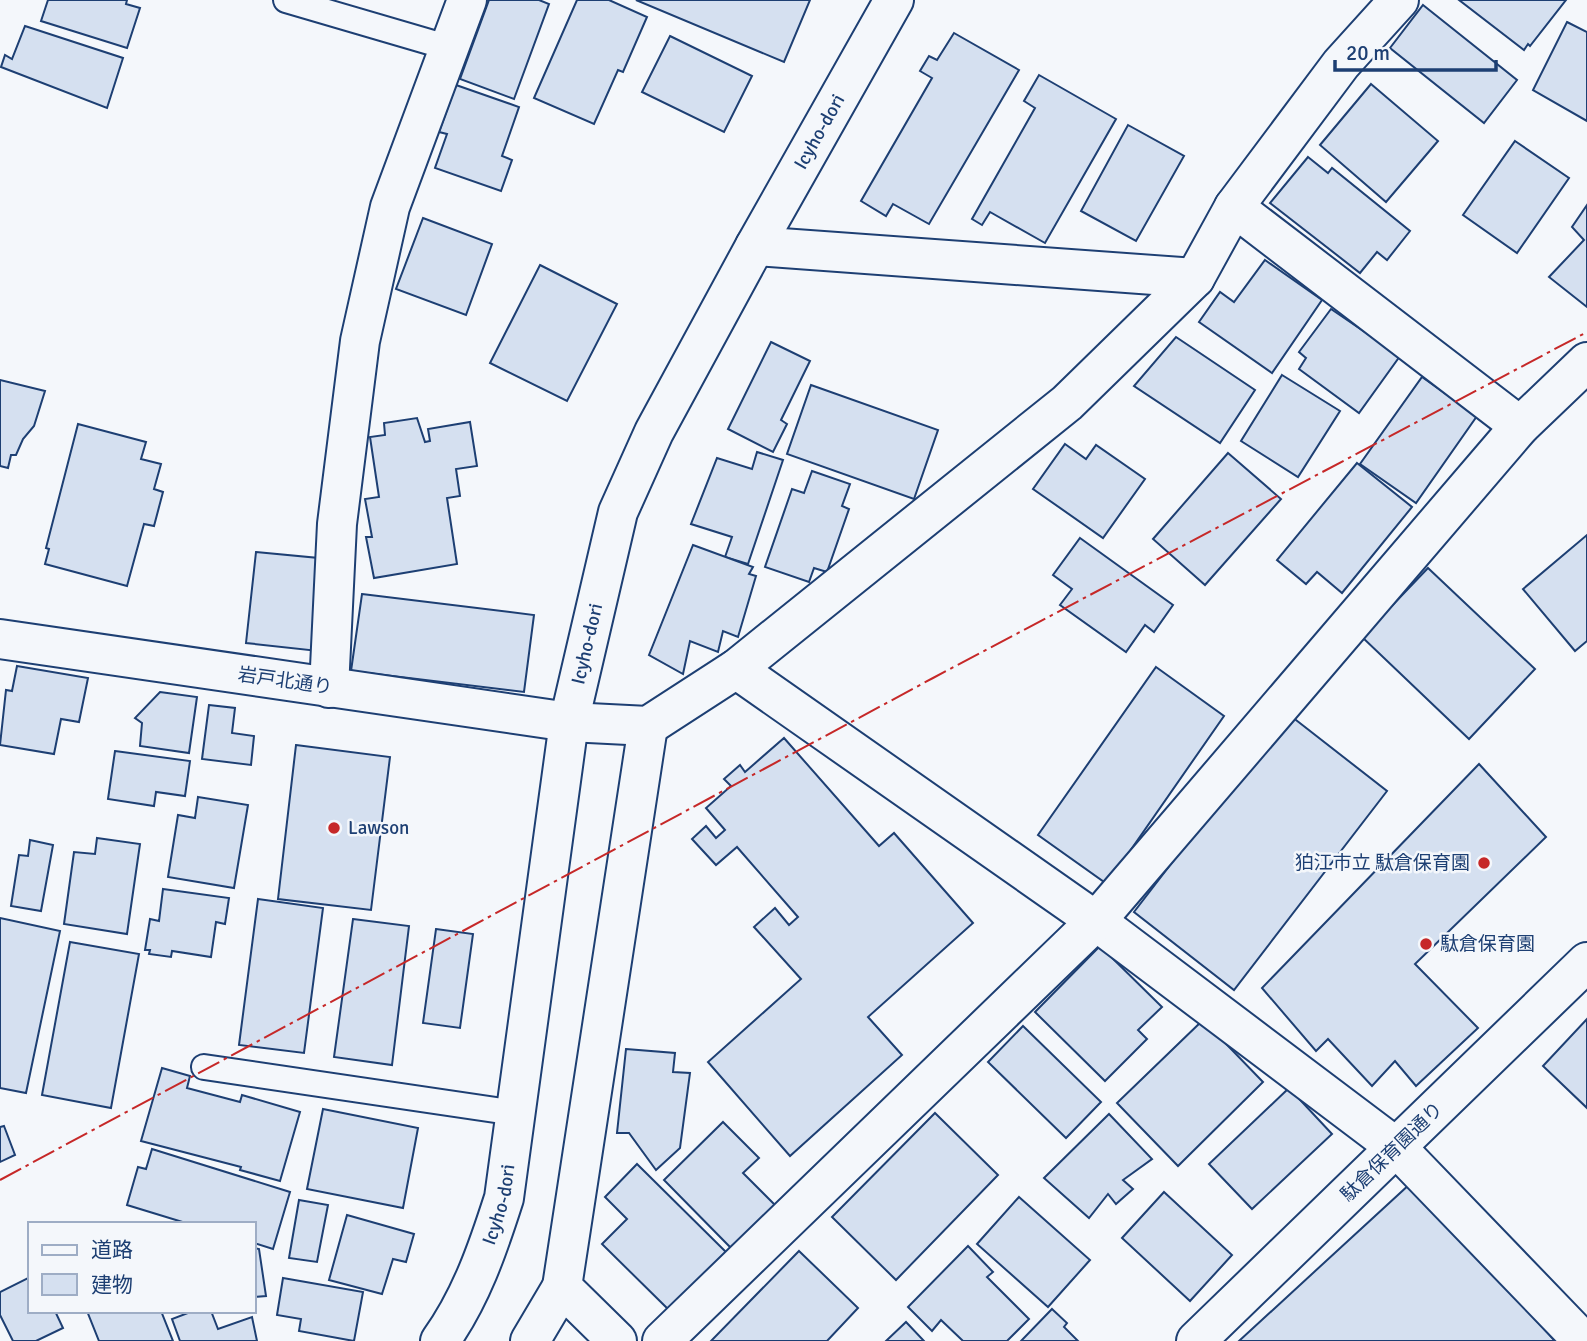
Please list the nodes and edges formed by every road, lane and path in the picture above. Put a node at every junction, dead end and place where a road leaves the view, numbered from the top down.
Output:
1 (286, 0) edge
2 (467, 0) edge
3 (894, 0) edge
4 (1399, 0) edge
5 (450, 48) junction
6 (1234, 207) junction
7 (755, 246) junction
8 (1195, 278) junction
9 (1587, 362) edge
10 (1520, 426) junction
11 (0, 639) edge
12 (736, 669) junction
13 (329, 688) junction
14 (569, 722) junction
15 (648, 726) junction
16 (1096, 920) junction
17 (1587, 962) edge
18 (204, 1067) dead end
19 (516, 1113) junction
20 (1397, 1148) junction
21 (562, 1287) junction
22 (440, 1341) edge
23 (530, 1341) edge
24 (617, 1341) edge
25 (662, 1341) edge
26 (1196, 1341) edge
27 (1583, 1341) edge

1 - 5 lane
2 - 5 street
3 - 7 street, Icyho-dori
4 - 6 street
5 - 13 street
6 - 8 street
6 - 10 street
7 - 8 street
7 - 14 street, Icyho-dori
8 - 12 street
9 - 10 street
10 - 16 street
11 - 13 street, 岩戸北通り
12 - 15 street
12 - 16 street
13 - 14 street, 岩戸北通り
14 - 15 street, 岩戸北通り
14 - 19 street, Icyho-dori
15 - 21 street
16 - 20 street
16 - 25 street
17 - 20 street, 駄倉保育園通り
18 - 19 lane
19 - 22 street, Icyho-dori
20 - 26 street, 駄倉保育園通り
20 - 27 street
21 - 23 street
21 - 24 street

